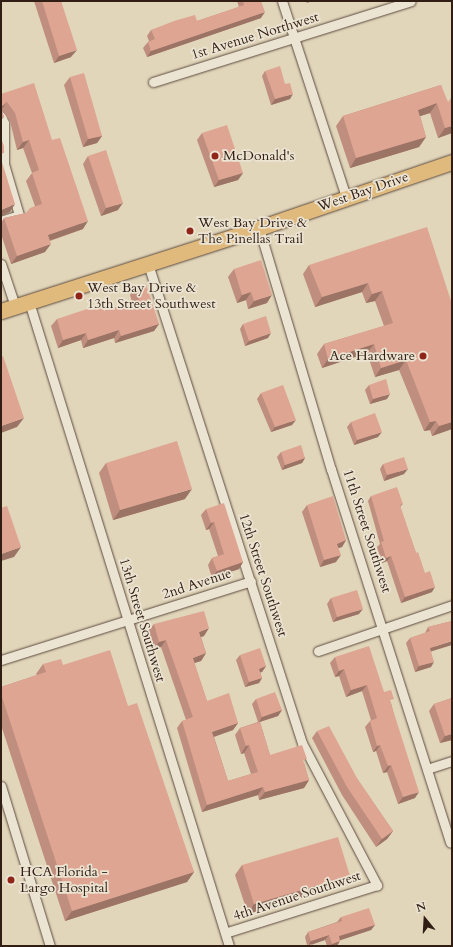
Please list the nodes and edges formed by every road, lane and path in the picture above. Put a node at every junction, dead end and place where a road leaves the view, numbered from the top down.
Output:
1 (282, 1) edge
2 (410, 1) edge
3 (294, 39) junction
4 (153, 82) dead end
5 (1, 116) edge
6 (452, 162) edge
7 (346, 197) junction
8 (1, 221) edge
9 (259, 228) junction
10 (1, 264) edge
11 (148, 264) junction
12 (29, 302) junction
13 (8, 308) edge
14 (251, 581) junction
15 (452, 605) edge
16 (128, 622) junction
17 (384, 627) junction
18 (318, 651) dead end
19 (1, 660) edge
20 (452, 760) edge
21 (426, 769) junction
22 (1, 786) edge
23 (450, 842) dead end
24 (376, 885) joint
25 (225, 933) junction
26 (50, 946) edge
27 (229, 946) edge

1 - 3 street
2 - 3 street, 1st Avenue Northwest
3 - 4 street, 1st Avenue Northwest
3 - 7 street
5 - 8 street
6 - 7 main road, West Bay Drive
7 - 9 main road, West Bay Drive
9 - 11 main road, West Bay Drive
9 - 17 street, 11th Street Southwest
10 - 13 street
11 - 12 main road, West Bay Drive
11 - 14 street, 12th Street Southwest
12 - 13 main road, West Bay Drive
12 - 16 street, 13th Street Southwest
14 - 16 street, 2nd Avenue
14 - 24 street, 12th Street Southwest
15 - 17 street
16 - 19 street, 2nd Avenue
16 - 25 street, 13th Street Southwest
17 - 18 street
17 - 21 street, 11th Street Southwest
20 - 21 street
21 - 23 street, 11th Street Southwest
22 - 26 street
24 - 25 street, 4th Avenue Southwest
25 - 27 street, 13th Street Southwest

